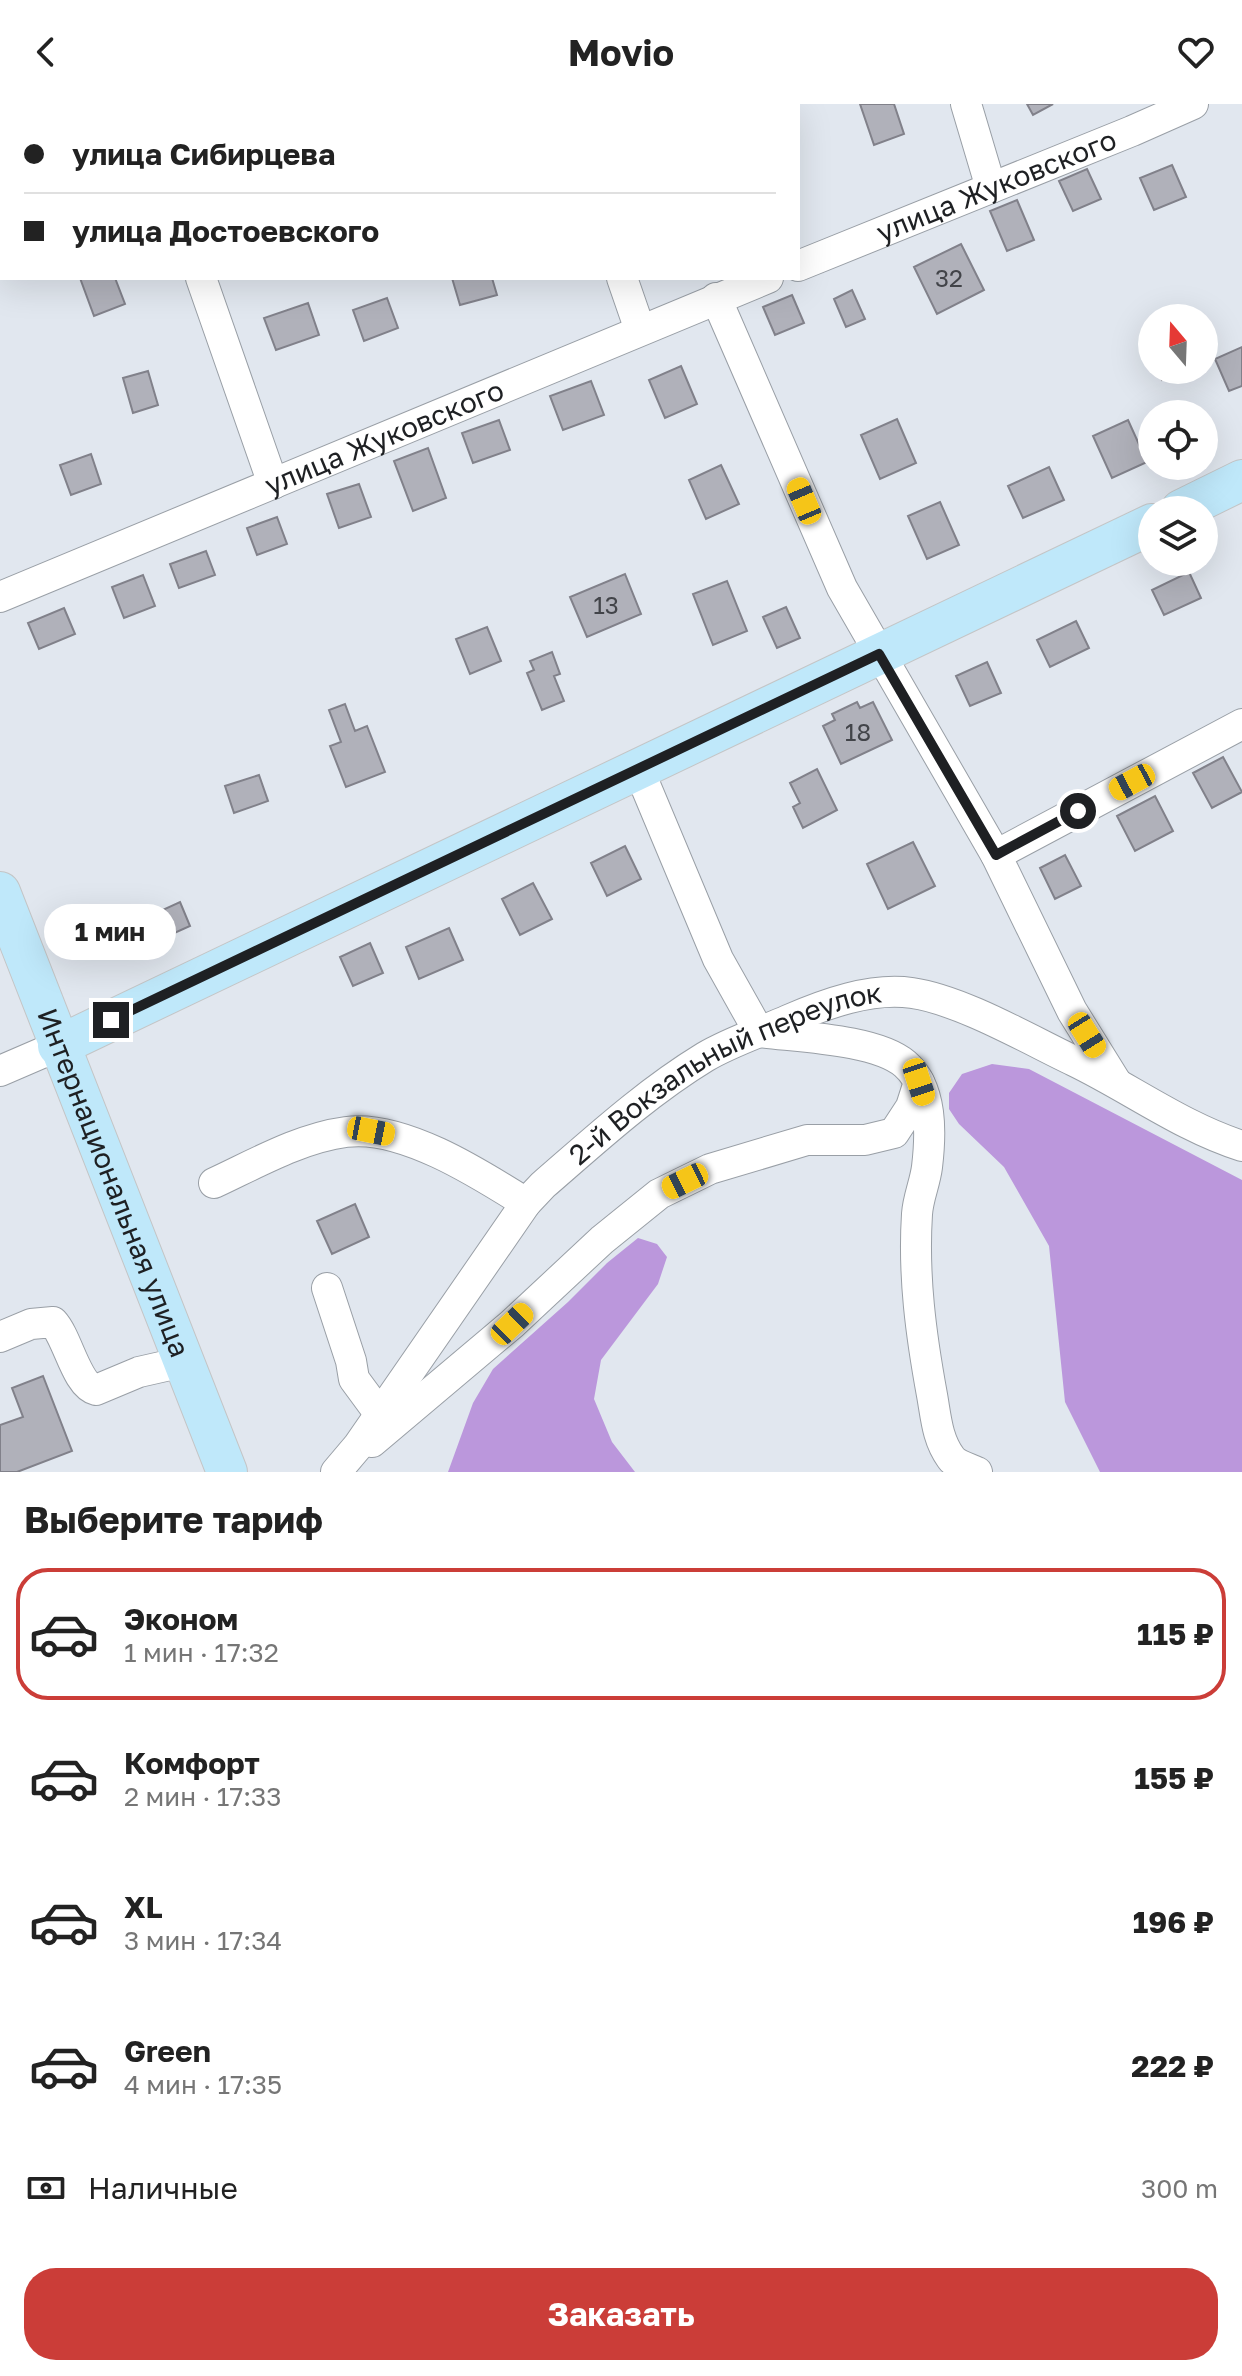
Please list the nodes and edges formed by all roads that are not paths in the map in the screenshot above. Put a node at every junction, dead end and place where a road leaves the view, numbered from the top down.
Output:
1 (966, 104) edge
2 (1193, 104) edge
3 (991, 188) junction
4 (800, 265) edge
5 (202, 280) edge
6 (623, 280) edge
7 (763, 280) edge
8 (716, 298) junction
9 (640, 330) junction
10 (1242, 480) edge
11 (273, 484) junction
12 (1209, 496) edge
13 (1138, 531) edge
14 (0, 597) edge
15 (879, 654) junction
16 (1242, 724) edge
17 (638, 768) junction
18 (996, 855) junction
19 (0, 892) edge
20 (759, 1032) junction
21 (58, 1046) junction
22 (0, 1071) edge
23 (919, 1082) junction
24 (1117, 1082) junction
25 (1242, 1146) edge
26 (214, 1183) dead end
27 (526, 1203) junction
28 (327, 1288) dead end
29 (0, 1337) edge
30 (183, 1362) junction
31 (379, 1413) junction
32 (227, 1472) edge
33 (336, 1472) edge
34 (977, 1472) edge

1 - 3 street
2 - 3 street, улица Жуковского
3 - 4 street, улица Жуковского
5 - 11 street
6 - 9 street
7 - 8 street, улица Жуковского
8 - 9 street, улица Жуковского
8 - 15 street
9 - 11 street, улица Жуковского
10 - 12 main road
11 - 14 street, улица Жуковского
13 - 15 main road
15 - 17 main road
15 - 18 street
16 - 18 street
17 - 20 street
17 - 21 main road
18 - 24 street
19 - 21 main road, Интернациональная улица
20 - 23 street
20 - 24 street, 2-й Вокзальный переулок
20 - 27 street, 2-й Вокзальный переулок
21 - 22 street
21 - 30 main road, Интернациональная улица
23 - 33 street
23 - 34 street
24 - 25 street, 2-й Вокзальный переулок
26 - 27 street
27 - 31 street, 2-й Вокзальный переулок
28 - 31 street
29 - 30 street
30 - 32 main road, Интернациональная улица
31 - 33 street, 2-й Вокзальный переулок

